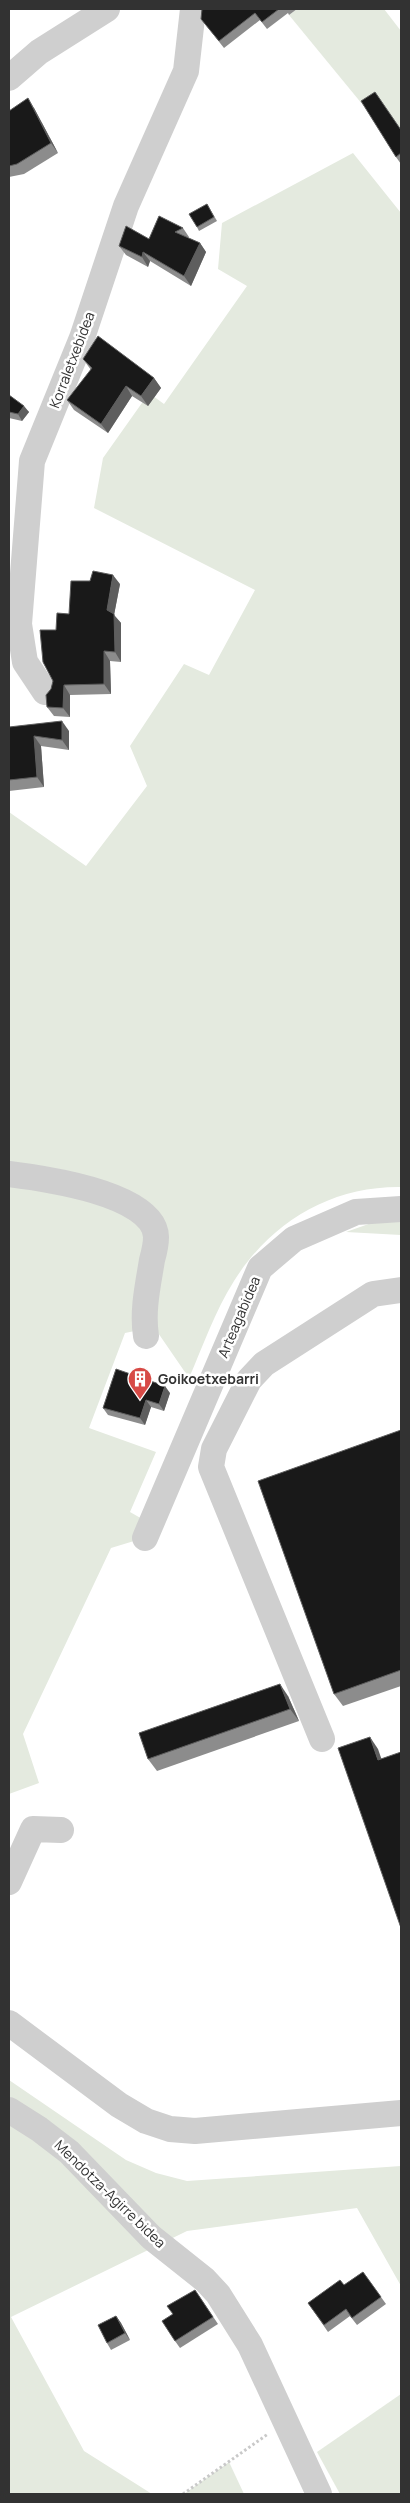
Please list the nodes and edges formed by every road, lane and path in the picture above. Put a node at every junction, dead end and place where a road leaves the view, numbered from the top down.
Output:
1 (107, 9) edge
2 (193, 9) edge
3 (9, 75) edge
4 (18, 502) edge
5 (45, 692) dead end
6 (9, 1174) edge
7 (401, 1209) edge
8 (401, 1290) edge
9 (146, 1336) dead end
10 (145, 1538) dead end
11 (322, 1739) dead end
12 (60, 1830) dead end
13 (9, 1882) edge
14 (9, 2023) edge
15 (9, 2110) edge
16 (401, 2113) edge
17 (286, 2422) junction
18 (183, 2494) edge
19 (319, 2494) edge

1 - 3 street
2 - 4 street, Korraletxebidea
4 - 5 street, Korraletxebidea
6 - 9 street
7 - 10 street, Arteagabidea
8 - 11 street
12 - 13 street
14 - 16 street
15 - 17 street, Mendotza-Agirre bidea
17 - 18 path
17 - 19 street, Mendotza-Agirre bidea

